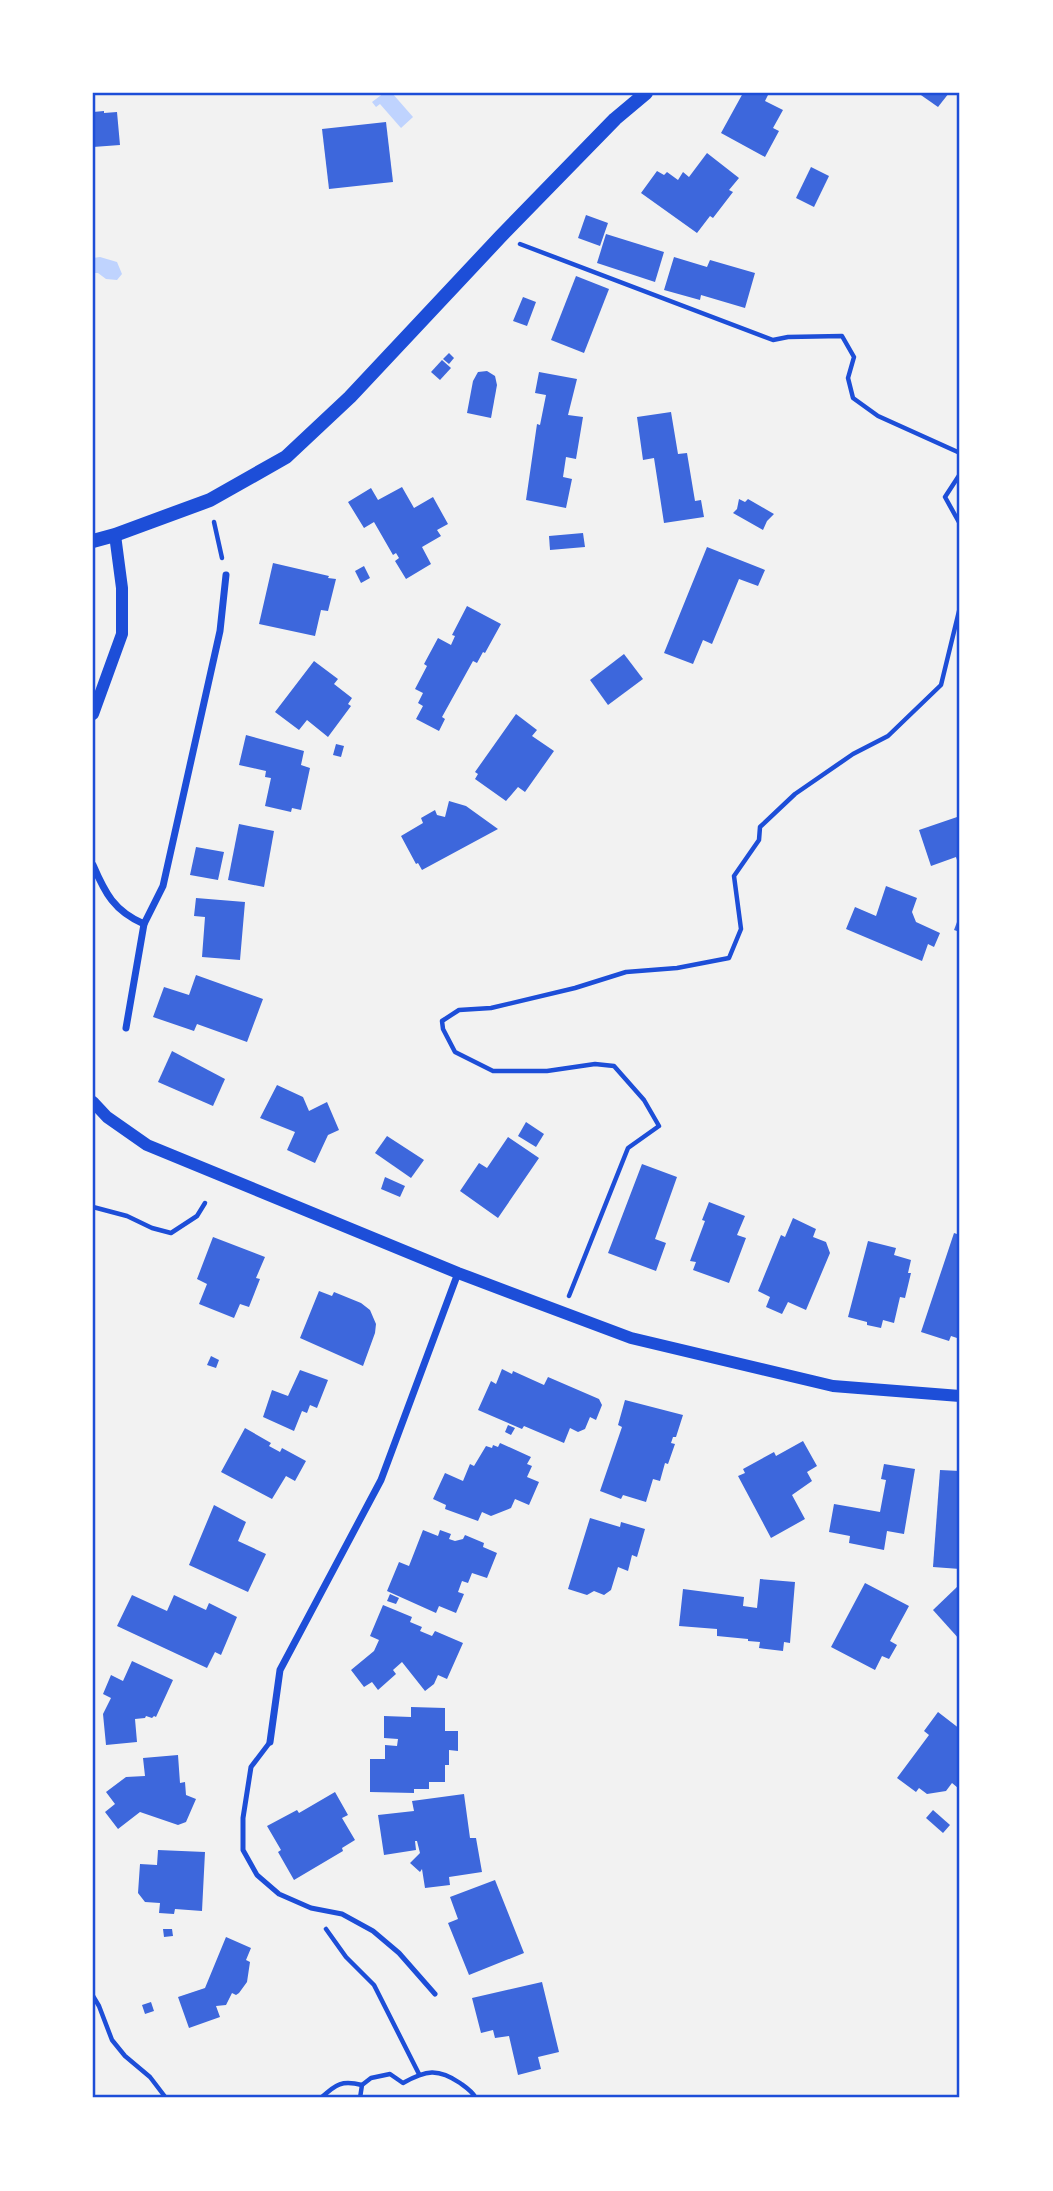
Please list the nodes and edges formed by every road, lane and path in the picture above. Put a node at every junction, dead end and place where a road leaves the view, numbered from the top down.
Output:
1 (646, 93) edge
2 (501, 236) junction
3 (960, 453) edge
4 (960, 474) edge
5 (210, 500) junction
6 (960, 524) edge
7 (115, 535) junction
8 (93, 541) edge
9 (226, 575) joint
10 (960, 607) edge
11 (93, 714) edge
12 (93, 865) edge
13 (144, 924) junction
14 (126, 1028) dead end
15 (93, 1102) edge
16 (205, 1203) dead end
17 (93, 1207) edge
18 (458, 1273) junction
19 (563, 1313) junction
20 (960, 1396) edge
21 (270, 1742) joint
22 (324, 1910) junction
23 (435, 1994) dead end
24 (93, 1996) edge
25 (419, 2074) junction
26 (362, 2085) junction
27 (166, 2098) edge
28 (321, 2098) edge
29 (360, 2098) edge
30 (476, 2098) edge

1 - 2 main road
2 - 3 path
2 - 5 main road
4 - 6 path
5 - 7 main road
5 - 9 path
7 - 8 main road
7 - 11 street
9 - 13 street
10 - 19 path
12 - 13 street
13 - 14 street
15 - 18 street
16 - 17 path
18 - 19 street
18 - 21 street
19 - 20 street
21 - 22 lane
22 - 23 lane
22 - 25 path
24 - 27 path
25 - 26 path
25 - 30 path
26 - 28 path
26 - 29 path

